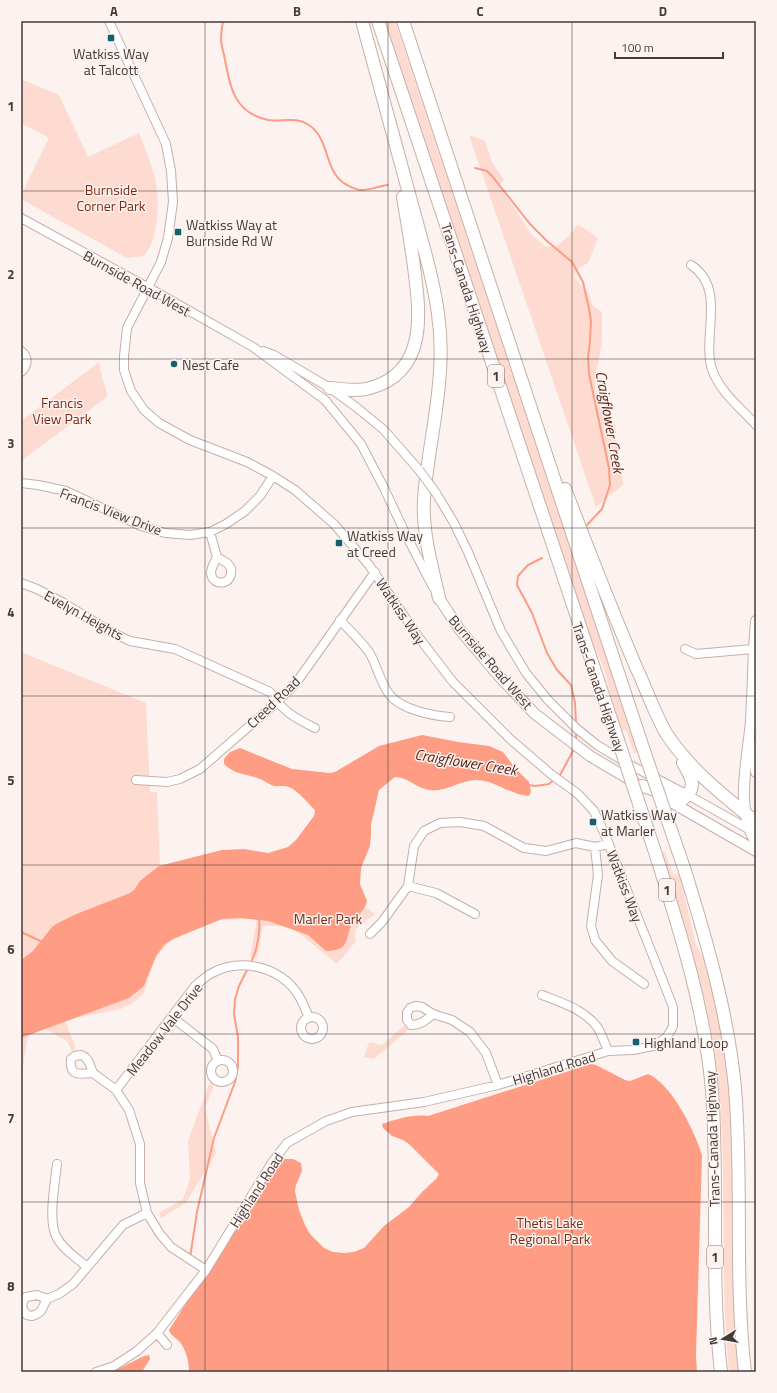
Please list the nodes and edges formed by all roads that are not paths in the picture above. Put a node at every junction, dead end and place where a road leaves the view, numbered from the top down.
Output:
1 (108, 21) edge
2 (362, 21) edge
3 (378, 21) edge
4 (403, 21) edge
5 (390, 124) junction
6 (21, 218) edge
7 (691, 265) dead end
8 (148, 288) junction
9 (253, 347) junction
10 (21, 351) edge
11 (21, 372) edge
12 (330, 388) junction
13 (534, 416) junction
14 (756, 425) edge
15 (273, 476) junction
16 (21, 483) edge
17 (210, 532) junction
18 (217, 557) dead end
19 (374, 572) junction
20 (21, 583) edge
21 (439, 598) junction
22 (340, 620) junction
23 (756, 622) edge
24 (686, 649) dead end
25 (753, 649) junction
26 (277, 702) junction
27 (450, 717) dead end
28 (751, 720) junction
29 (314, 728) dead end
30 (666, 733) junction
31 (756, 772) edge
32 (136, 780) dead end
33 (642, 786) junction
34 (688, 795) junction
35 (745, 813) junction
36 (754, 829) edge
37 (756, 843) edge
38 (609, 844) junction
39 (594, 848) junction
40 (756, 851) edge
41 (408, 886) junction
42 (475, 914) dead end
43 (370, 934) dead end
44 (644, 984) dead end
45 (542, 995) dead end
46 (433, 1014) dead end
47 (172, 1017) junction
48 (308, 1018) dead end
49 (608, 1051) junction
50 (218, 1061) dead end
51 (92, 1073) dead end
52 (498, 1085) junction
53 (116, 1090) junction
54 (56, 1164) dead end
55 (147, 1213) junction
56 (87, 1267) junction
57 (206, 1270) junction
58 (47, 1299) dead end
59 (157, 1332) junction
60 (167, 1345) dead end
61 (96, 1372) edge
62 (721, 1372) edge
63 (745, 1372) edge

1 - 8 street, Watkiss Way
2 - 5 highway
3 - 62 highway, Trans-Canada Highway / 1, bridge
4 - 13 highway, Trans-Canada Highway / 1
5 - 12 highway
5 - 21 highway
6 - 8 street, Burnside Road West
7 - 14 street
8 - 9 street, Burnside Road West
8 - 15 street, Watkiss Way
9 - 12 street, Burnside Road West
9 - 21 street, Burnside Road West
10 - 11 street
12 - 34 street, Burnside Road West, bridge
13 - 30 highway
13 - 63 highway, Trans-Canada Highway / 1, bridge
15 - 17 street, Francis View Drive
15 - 19 street, Watkiss Way
16 - 17 street, Francis View Drive
17 - 18 street
19 - 22 street, Creed Road
19 - 38 street, Watkiss Way
20 - 26 street, Evelyn Heights
21 - 33 main road, Burnside Road West
22 - 26 street, Creed Road
22 - 27 street
23 - 25 main road
24 - 25 street
25 - 28 main road
26 - 29 street, Evelyn Heights
26 - 32 street, Creed Road
28 - 31 main road
28 - 35 main road
30 - 34 highway
30 - 35 highway
33 - 34 highway
33 - 40 main road, Burnside Road West
34 - 36 street, Burnside Road West
35 - 36 highway
36 - 37 main road
38 - 39 street
38 - 49 street, Watkiss Way
39 - 41 street
39 - 44 street
41 - 42 street
41 - 43 street
45 - 49 street
46 - 52 street
47 - 48 street, Meadow Vale Drive
47 - 50 street
47 - 53 street, Meadow Vale Drive
49 - 52 street, Highland Road
51 - 53 street
52 - 57 street, Highland Road
53 - 55 street
54 - 56 street
55 - 56 street
55 - 57 street
56 - 58 street
57 - 59 street, Highland Road
59 - 60 street
59 - 61 street, Highland Road

